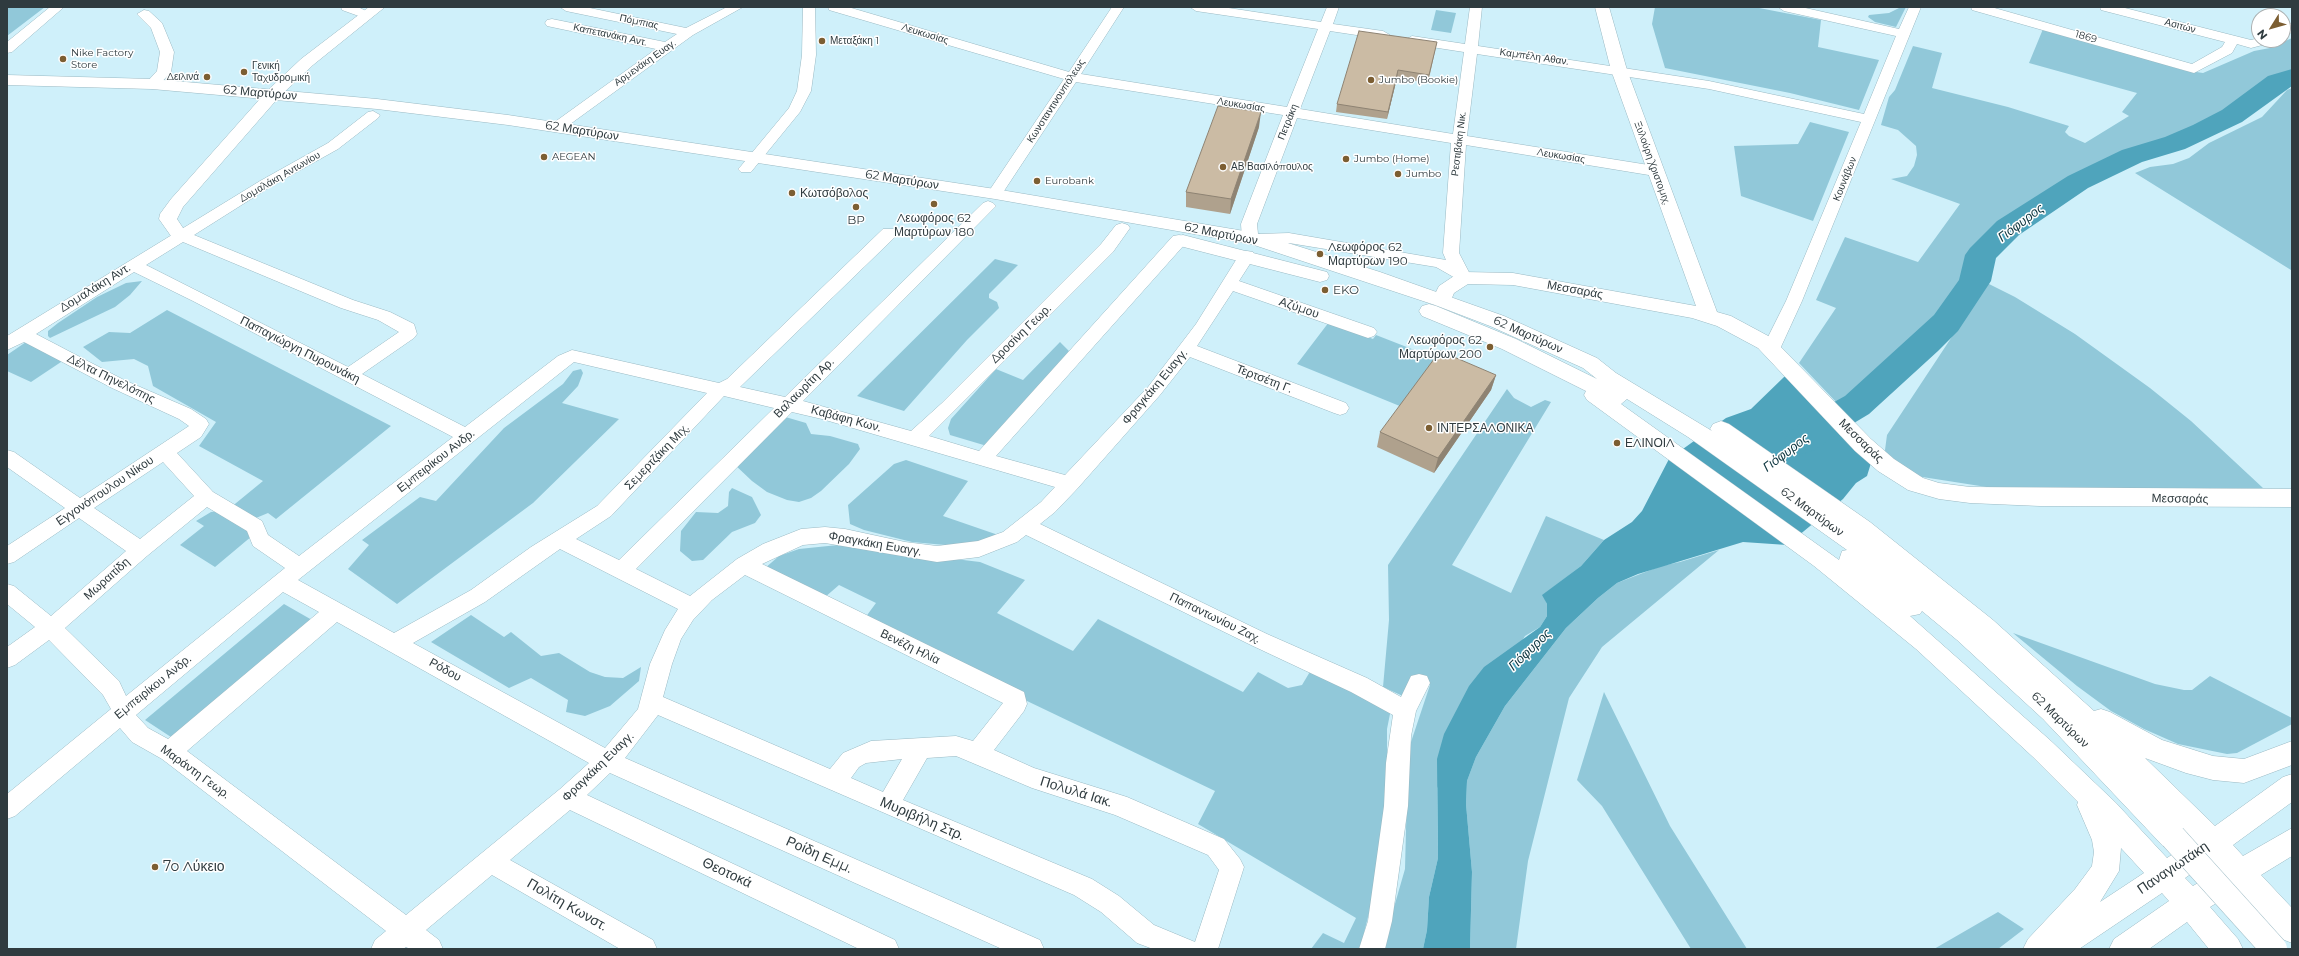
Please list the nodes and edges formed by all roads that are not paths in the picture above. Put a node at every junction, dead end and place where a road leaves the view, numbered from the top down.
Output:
1 (58, 7) edge
2 (347, 7) edge
3 (566, 7) edge
4 (737, 7) edge
5 (809, 7) edge
6 (834, 7) edge
7 (1118, 7) edge
8 (1196, 7) edge
9 (1333, 7) edge
10 (1476, 7) edge
11 (1602, 7) edge
12 (1784, 7) edge
13 (1915, 7) edge
14 (1978, 7) edge
15 (2106, 7) edge
16 (2130, 10) edge
17 (372, 11) edge
18 (144, 14) dead end
19 (552, 23) dead end
20 (1325, 26) junction
21 (688, 32) junction
22 (1904, 34) junction
23 (2233, 40) junction
24 (2251, 41) edge
25 (668, 47) junction
26 (1470, 48) junction
27 (7, 49) edge
28 (1619, 70) junction
29 (1072, 77) junction
30 (7, 80) edge
31 (152, 84) junction
32 (7, 89) edge
33 (268, 99) junction
34 (1292, 113) junction
35 (373, 115) junction
36 (1869, 119) junction
37 (557, 127) junction
38 (1460, 140) junction
39 (751, 163) junction
40 (1655, 171) junction
41 (991, 200) junction
42 (1122, 228) junction
43 (889, 233) dead end
44 (185, 235) junction
45 (1179, 240) junction
46 (1252, 247) junction
47 (132, 265) junction
48 (1464, 278) junction
49 (1230, 284) junction
50 (1442, 300) junction
51 (1709, 316) junction
52 (1368, 332) dead end
53 (23, 334) junction
54 (7, 344) edge
55 (1187, 349) junction
56 (1770, 349) junction
57 (572, 356) joint
58 (348, 375) junction
59 (1570, 375) junction
60 (721, 390) junction
61 (788, 405) junction
62 (1340, 408) dead end
63 (200, 424) joint
64 (1691, 435) junction
65 (468, 437) junction
66 (916, 438) junction
67 (165, 452) junction
68 (7, 458) edge
69 (983, 458) junction
70 (1070, 484) junction
71 (206, 497) junction
72 (2292, 498) edge
73 (79, 509) junction
74 (1816, 524) junction
75 (1025, 526) junction
76 (559, 539) junction
77 (140, 550) junction
78 (7, 556) edge
79 (744, 565) junction
80 (299, 567) junction
81 (621, 571) junction
82 (282, 581) junction
83 (7, 592) edge
84 (692, 607) junction
85 (336, 610) junction
86 (50, 628) junction
87 (395, 643) junction
88 (7, 659) edge
89 (2045, 681) junction
90 (1419, 683) dead end
91 (652, 702) junction
92 (1405, 710) junction
93 (124, 711) junction
94 (921, 748) junction
95 (170, 752) junction
96 (978, 753) junction
97 (2292, 753) edge
98 (607, 761) junction
99 (2073, 778) junction
100 (834, 781) junction
101 (2292, 786) edge
102 (568, 797) junction
103 (888, 805) junction
104 (7, 808) edge
105 (2169, 842) junction
106 (2212, 842) junction
107 (2292, 842) edge
108 (490, 861) junction
109 (2240, 873) junction
110 (2164, 874) junction
111 (2189, 904) junction
112 (2292, 929) edge
113 (406, 931) junction
114 (384, 949) edge
115 (430, 949) edge
116 (644, 949) edge
117 (886, 949) edge
118 (1031, 949) edge
119 (1184, 949) edge
120 (1205, 949) edge
121 (1372, 949) edge
122 (2038, 949) edge
123 (2054, 949) edge
124 (2124, 949) edge
125 (2228, 949) edge
126 (2258, 949) edge
127 (2274, 949) edge

1 - 27 street
2 - 17 street
3 - 21 street, Πόμπιας
4 - 21 street, Αρμενάκη Ευαγ.
5 - 39 street
6 - 29 street, Λευκωσίας
7 - 29 street, Κωνσταντινουπόλεως
8 - 20 street, Καμπέλη Αθαν.
9 - 20 street, Πετράκη
10 - 26 street, Ρεστιβάκη Νικ.
11 - 28 main road, Ξυλούρη Χριστομιχ.
12 - 22 street
13 - 22 street, Κουνάβων
14 - 23 street, 1869
15 - 16 street, Ασιτών
16 - 23 street, Ασιτών
17 - 33 main road
18 - 31 street
19 - 25 street, Καπετανάκη Αντ.
20 - 26 street, Καμπέλη Αθαν.
20 - 34 street, Πετράκη
21 - 25 street, Αρμενάκη Ευαγ.
22 - 36 street, Κουνάβων
23 - 24 street, Ασιτών
25 - 37 street, Αρμενάκη Ευαγ.
26 - 28 street, Καμπέλη Αθαν.
26 - 38 street, Ρεστιβάκη Νικ.
28 - 36 street, Καμπέλη Αθαν.
28 - 40 main road, Ξυλούρη Χριστομιχ.
29 - 34 street, Λευκωσίας
29 - 41 street, Κωνσταντινουπόλεως
30 - 31 main road, 62 Μαρτύρων
31 - 33 main road, 62 Μαρτύρων
32 - 33 main road, 62 Μαρτύρων
33 - 35 main road, 62 Μαρτύρων
33 - 37 main road, 62 Μαρτύρων
33 - 44 main road
34 - 38 street, Λευκωσίας
34 - 46 street, Πετράκη
35 - 39 main road, 62 Μαρτύρων
35 - 44 street, Δομαλάκη Αντωνίου
36 - 56 street, Κουνάβων
37 - 39 main road, 62 Μαρτύρων
38 - 40 street, Λευκωσίας
38 - 48 street, Ρεστιβάκη Νικ.
39 - 41 main road, 62 Μαρτύρων
40 - 51 main road, Ξυλούρη Χριστομιχ.
41 - 42 main road, 62 Μαρτύρων
41 - 46 main road, 62 Μαρτύρων
41 - 61 street, Βαλαωρίτη Αρ.
42 - 45 main road, 62 Μαρτύρων
42 - 66 street, Δροσίνη Γεωρ.
43 - 60 street, Σεμερτζάκη Μιχ.
44 - 47 street, Δομαλάκη Αντ.
44 - 58 street
45 - 46 main road, 62 Μαρτύρων
45 - 69 street
46 - 48 street
46 - 49 street, Φραγκάκη Ευαγγ.
46 - 50 main road, 62 Μαρτύρων
46 - 59 main road, 62 Μαρτύρων
47 - 53 street, Δομαλάκη Αντ.
47 - 58 street, Παπαγιώργη Πυρουνάκη
48 - 50 main road
48 - 51 main road, Μεσσαράς
49 - 52 street, Αζύμου
49 - 55 street, Φραγκάκη Ευαγγ.
50 - 64 main road, 62 Μαρτύρων
51 - 56 main road, Μεσσαράς
53 - 54 street, Δομαλάκη Αντ.
53 - 63 street, Δέλτα Πηνελόπης
55 - 62 street, Τερτσέτη Γ.
55 - 70 street, Φραγκάκη Ευαγγ.
56 - 72 main road, Μεσσαράς
57 - 60 street, Καβάφη Κων.
57 - 65 street, Εμπειρίκου Ανδρ.
58 - 65 street, Παπαγιώργη Πυρουνάκη
59 - 64 main road, 62 Μαρτύρων
59 - 64 main road, 62 Μαρτύρων
60 - 61 street, Καβάφη Κων.
60 - 76 street, Σεμερτζάκη Μιχ.
61 - 66 street, Καβάφη Κων.
61 - 81 street, Βαλαωρίτη Αρ.
63 - 67 street, Εγγονόπουλου Νίκου
64 - 74 main road, 62 Μαρτύρων
64 - 74 main road, 62 Μαρτύρων
65 - 80 street, Εμπειρίκου Ανδρ.
66 - 69 street, Καβάφη Κων.
67 - 71 street
67 - 73 street, Εγγονόπουλου Νίκου
68 - 73 street
69 - 70 street, Καβάφη Κων.
70 - 75 street, Φραγκάκη Ευαγγ.
71 - 77 street, Μωραιτίδη
71 - 80 street
73 - 77 street
73 - 78 street, Εγγονόπουλου Νίκου
74 - 89 main road, 62 Μαρτύρων
74 - 99 main road, 62 Μαρτύρων
74 - 105 main road, 62 Μαρτύρων
75 - 79 street, Φραγκάκη Ευαγγ.
75 - 92 street, Παπαντωνίου Ζαχ.
76 - 81 street
76 - 87 street, Σεμερτζάκη Μιχ.
77 - 86 street, Μωραιτίδη
79 - 84 street, Φραγκάκη Ευαγγ.
79 - 96 street, Βενέζη Ηλία
80 - 82 street, Εμπειρίκου Ανδρ.
81 - 84 street
82 - 85 street, Ρόδου
82 - 93 street, Εμπειρίκου Ανδρ.
83 - 86 street, Μαράντη Γεωρ.
84 - 91 street, Φραγκάκη Ευαγγ.
85 - 87 street, Ρόδου
85 - 95 street
86 - 88 street, Μωραιτίδη
86 - 93 street, Μαράντη Γεωρ.
87 - 98 street, Ρόδου
89 - 97 main road
89 - 106 main road
90 - 92 street
91 - 98 street, Φραγκάκη Ευαγγ.
91 - 100 street, Μυριβήλη Στρ.
92 - 121 street
93 - 95 street, Μαράντη Γεωρ.
93 - 104 street, Εμπειρίκου Ανδρ.
94 - 96 street, Πολυλά Ιακ.
94 - 100 street, Πολυλά Ιακ.
94 - 103 street
95 - 113 street, Μαράντη Γεωρ.
96 - 120 street, Πολυλά Ιακ.
98 - 102 street, Φραγκάκη Ευαγγ.
98 - 118 street, Ροίδη Εμμ.
99 - 110 main road, 62 Μαρτύρων
99 - 122 main road
100 - 103 street, Μυριβήλη Στρ.
101 - 106 main road, Παναγιωτάκη
102 - 108 street, Φραγκάκη Ευαγγ.
102 - 117 street, Θεοτοκά
103 - 119 street, Μυριβήλη Στρ.
105 - 126 main road, 62 Μαρτύρων
105 - 127 main road, 62 Μαρτύρων, bridge
106 - 109 main road
106 - 110 main road, Παναγιωτάκη
107 - 109 main road
108 - 113 street, Φραγκάκη Ευαγγ.
108 - 116 street, Πολίτη Κωνστ.
109 - 111 main road
109 - 112 main road
110 - 111 main road, 62 Μαρτύρων
110 - 123 main road, Παναγιωτάκη
111 - 124 main road
111 - 125 main road, 62 Μαρτύρων
113 - 114 street, Φραγκάκη Ευαγγ.
113 - 115 street, Μαράντη Γεωρ.

